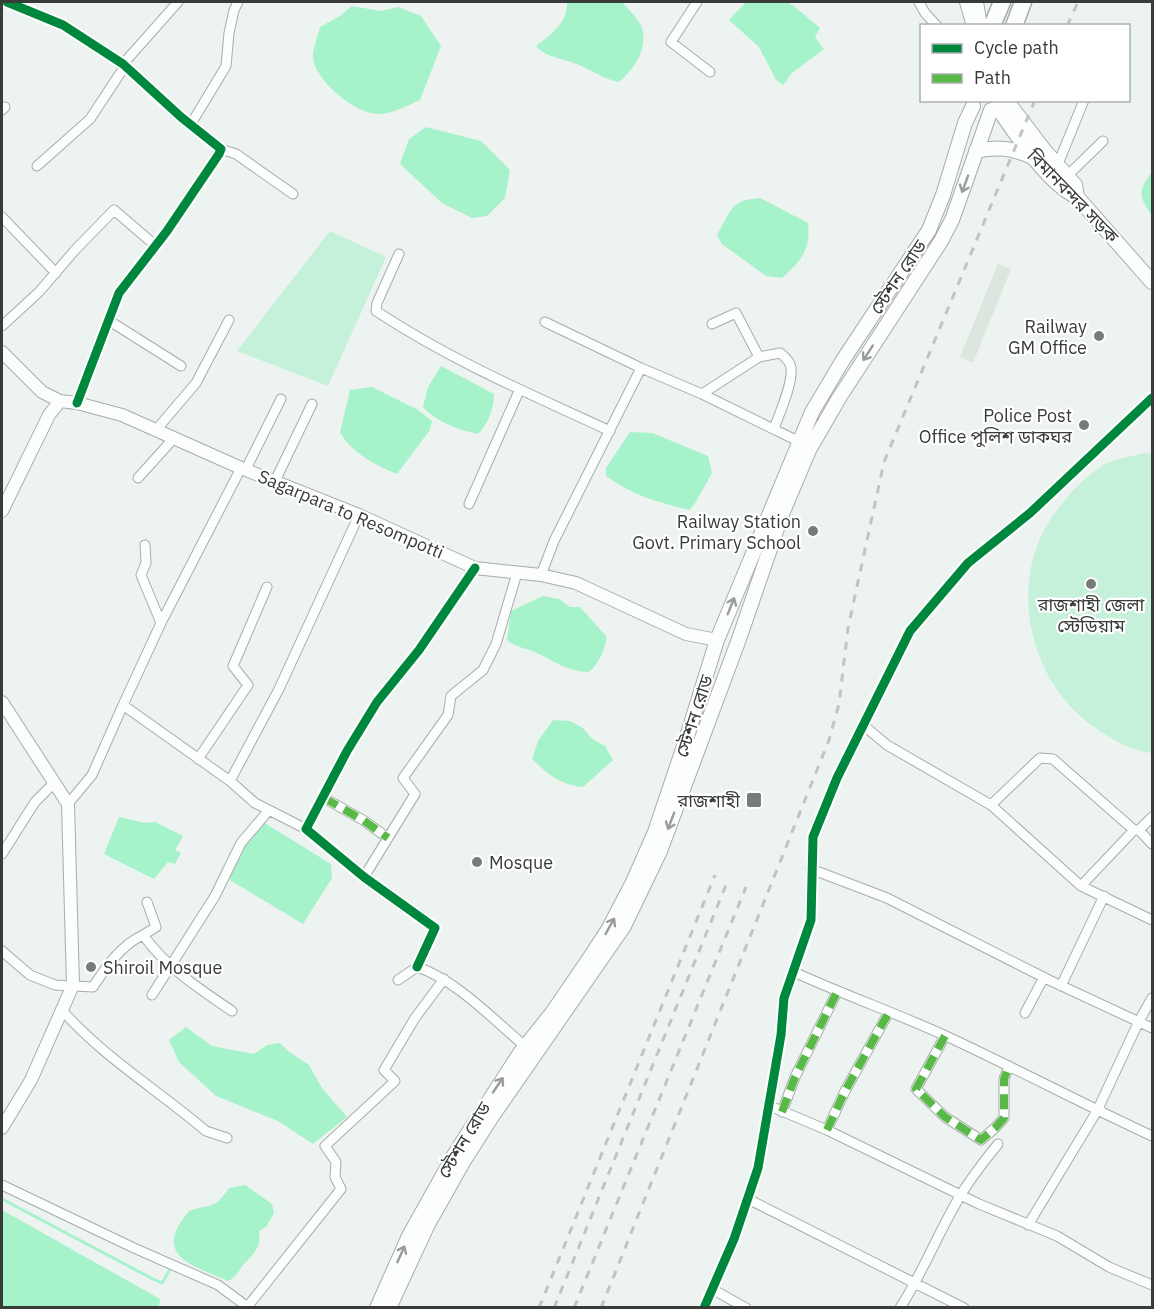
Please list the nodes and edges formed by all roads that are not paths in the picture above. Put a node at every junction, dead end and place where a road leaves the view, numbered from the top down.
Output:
1 (7, 2) edge
2 (178, 2) edge
3 (238, 2) edge
4 (696, 2) edge
5 (919, 2) edge
6 (966, 2) edge
7 (977, 2) edge
8 (1002, 2) edge
9 (1023, 2) edge
10 (935, 24) edge
11 (972, 24) edge
12 (981, 24) edge
13 (993, 24) edge
14 (1015, 24) edge
15 (124, 65) junction
16 (710, 72) dead end
17 (1080, 102) edge
18 (1081, 102) edge
19 (971, 103) edge
20 (999, 104) edge
21 (1073, 110) dead end
22 (191, 124) junction
23 (1103, 141) dead end
24 (221, 149) junction
25 (976, 151) junction
26 (1036, 159) junction
27 (37, 166) dead end
28 (1059, 176) junction
29 (293, 194) dead end
30 (2, 217) edge
31 (156, 246) junction
32 (399, 254) dead end
33 (56, 273) junction
34 (1152, 282) edge
35 (108, 320) junction
36 (229, 320) dead end
37 (545, 322) dead end
38 (712, 324) dead end
39 (2, 326) edge
40 (2, 352) edge
41 (759, 357) junction
42 (181, 366) dead end
43 (640, 368) junction
44 (519, 391) junction
45 (702, 394) junction
46 (1152, 398) edge
47 (280, 399) dead end
48 (60, 401) junction
49 (77, 403) junction
50 (312, 404) dead end
51 (774, 429) junction
52 (156, 430) junction
53 (610, 431) junction
54 (174, 438) junction
55 (800, 442) junction
56 (243, 469) junction
57 (138, 478) dead end
58 (275, 481) junction
59 (469, 504) dead end
60 (2, 511) edge
61 (359, 515) junction
62 (145, 545) dead end
63 (475, 568) junction
64 (517, 573) junction
65 (541, 575) junction
66 (267, 587) dead end
67 (161, 623) junction
68 (717, 640) junction
69 (2, 702) edge
70 (123, 705) junction
71 (863, 725) junction
72 (198, 759) junction
73 (230, 781) junction
74 (54, 783) junction
75 (324, 798) junction
76 (68, 804) junction
77 (991, 805) junction
78 (268, 810) junction
79 (1152, 817) edge
80 (306, 829) junction
81 (1136, 830) junction
82 (388, 838) junction
83 (1152, 844) edge
84 (2, 854) edge
85 (811, 870) junction
86 (364, 877) junction
87 (1081, 886) junction
88 (1104, 896) junction
89 (147, 902) dead end
90 (1152, 920) edge
91 (143, 935) junction
92 (2, 951) edge
93 (170, 965) junction
94 (417, 967) junction
95 (794, 972) junction
96 (1044, 977) junction
97 (398, 980) dead end
98 (444, 980) junction
99 (73, 985) junction
100 (1061, 986) junction
101 (837, 992) junction
102 (152, 995) dead end
103 (1152, 998) edge
104 (61, 1009) junction
105 (232, 1011) dead end
106 (889, 1012) junction
107 (1025, 1013) dead end
108 (1139, 1021) junction
109 (1152, 1028) edge
110 (945, 1036) junction
111 (525, 1047) junction
112 (1009, 1066) junction
113 (770, 1106) junction
114 (1097, 1111) junction
115 (782, 1112) junction
116 (2, 1128) edge
117 (827, 1130) junction
118 (1152, 1136) edge
119 (227, 1138) dead end
120 (998, 1144) dead end
121 (2, 1185) edge
122 (961, 1195) junction
123 (748, 1200) junction
124 (1028, 1225) junction
125 (916, 1283) junction
126 (1152, 1285) edge
127 (712, 1289) junction
128 (249, 1307) edge
129 (377, 1308) edge
130 (389, 1308) edge
131 (704, 1308) edge
132 (746, 1308) edge
133 (900, 1308) edge
134 (964, 1308) edge

1 - 15 street
2 - 15 street
3 - 22 street
4 - 16 street
5 - 10 street
6 - 11 main road
7 - 12 main road
8 - 13 highway
9 - 14 highway
15 - 22 street
15 - 27 street
17 - 21 street
18 - 28 street
19 - 20 main road
19 - 55 main road, স্টেশন রোড
20 - 25 main road, স্টেশন রোড
20 - 26 main road, বিমানবন্দর সড়ক
20 - 28 main road
22 - 24 street
23 - 28 street
24 - 29 street
24 - 31 street
25 - 26 main road
25 -> 130 main road, স্টেশন রোড
26 - 28 main road, বিমানবন্দর সড়ক
28 - 34 main road, বিমানবন্দর সড়ক
30 - 33 street
31 - 33 street
31 - 35 street
32 - 44 street
33 - 39 street
35 - 42 street
35 - 49 street
36 - 52 street
37 - 43 street
38 - 41 street
40 - 48 main road, Sagarpara to Resompotti
41 - 45 street
41 - 51 street
43 - 45 street
43 - 53 street
44 - 53 street
44 - 59 street
45 - 51 street
46 - 71 street
47 - 56 street
48 - 49 main road, Sagarpara to Resompotti
48 - 60 main road
49 - 52 main road, Sagarpara to Resompotti
50 - 58 street
51 - 55 street
52 - 54 main road, Sagarpara to Resompotti
53 - 65 street
54 - 56 main road, Sagarpara to Resompotti
54 - 57 street
68 -> 55 main road, স্টেশন রোড
56 - 58 main road, Sagarpara to Resompotti
56 - 67 street
58 - 61 main road, Sagarpara to Resompotti
61 - 63 main road, Sagarpara to Resompotti
61 - 73 street
62 - 67 street
63 - 64 main road, Sagarpara to Resompotti
63 - 75 street
64 - 65 main road, Sagarpara to Resompotti
64 - 82 street
65 - 68 main road, Sagarpara to Resompotti
66 - 72 street
67 - 70 street
111 -> 68 main road, স্টেশন রোড
69 - 74 main road
70 - 72 street
70 - 76 street
71 - 77 street
71 - 85 street
72 - 73 street
73 - 78 street
74 - 76 main road
74 - 84 street
75 - 80 street
75 - 82 street
76 - 99 main road
77 - 81 street
77 - 87 street
78 - 80 street
78 - 93 street
79 - 81 street
80 - 86 street
81 - 83 street
81 - 87 street
82 - 86 street
85 - 95 street
85 - 96 street
86 - 94 street
87 - 88 street
88 - 90 street
88 - 100 street
89 - 91 street
91 - 93 street
91 - 99 street
92 - 99 street
93 - 102 street
93 - 105 street
94 - 97 street
94 - 98 street
95 - 101 street
95 - 113 street
96 - 100 street
96 - 107 street
98 - 111 street
98 - 128 street
99 - 104 main road
100 - 108 street
101 - 106 street
101 - 115 street
103 - 108 street
104 - 116 main road
104 - 119 street
106 - 110 street
106 - 117 street
108 - 109 street
108 - 114 street
110 - 112 street
110 - 112 street
129 -> 111 main road, স্টেশন রোড
112 - 114 street
113 - 115 street
113 - 123 street
114 - 118 street
114 - 124 street
115 - 117 street
117 - 122 street
120 - 122 street
121 - 128 street
122 - 124 street
122 - 125 street
123 - 125 street
123 - 127 street
124 - 126 street
125 - 133 street
125 - 134 street
127 - 131 street
127 - 132 street

